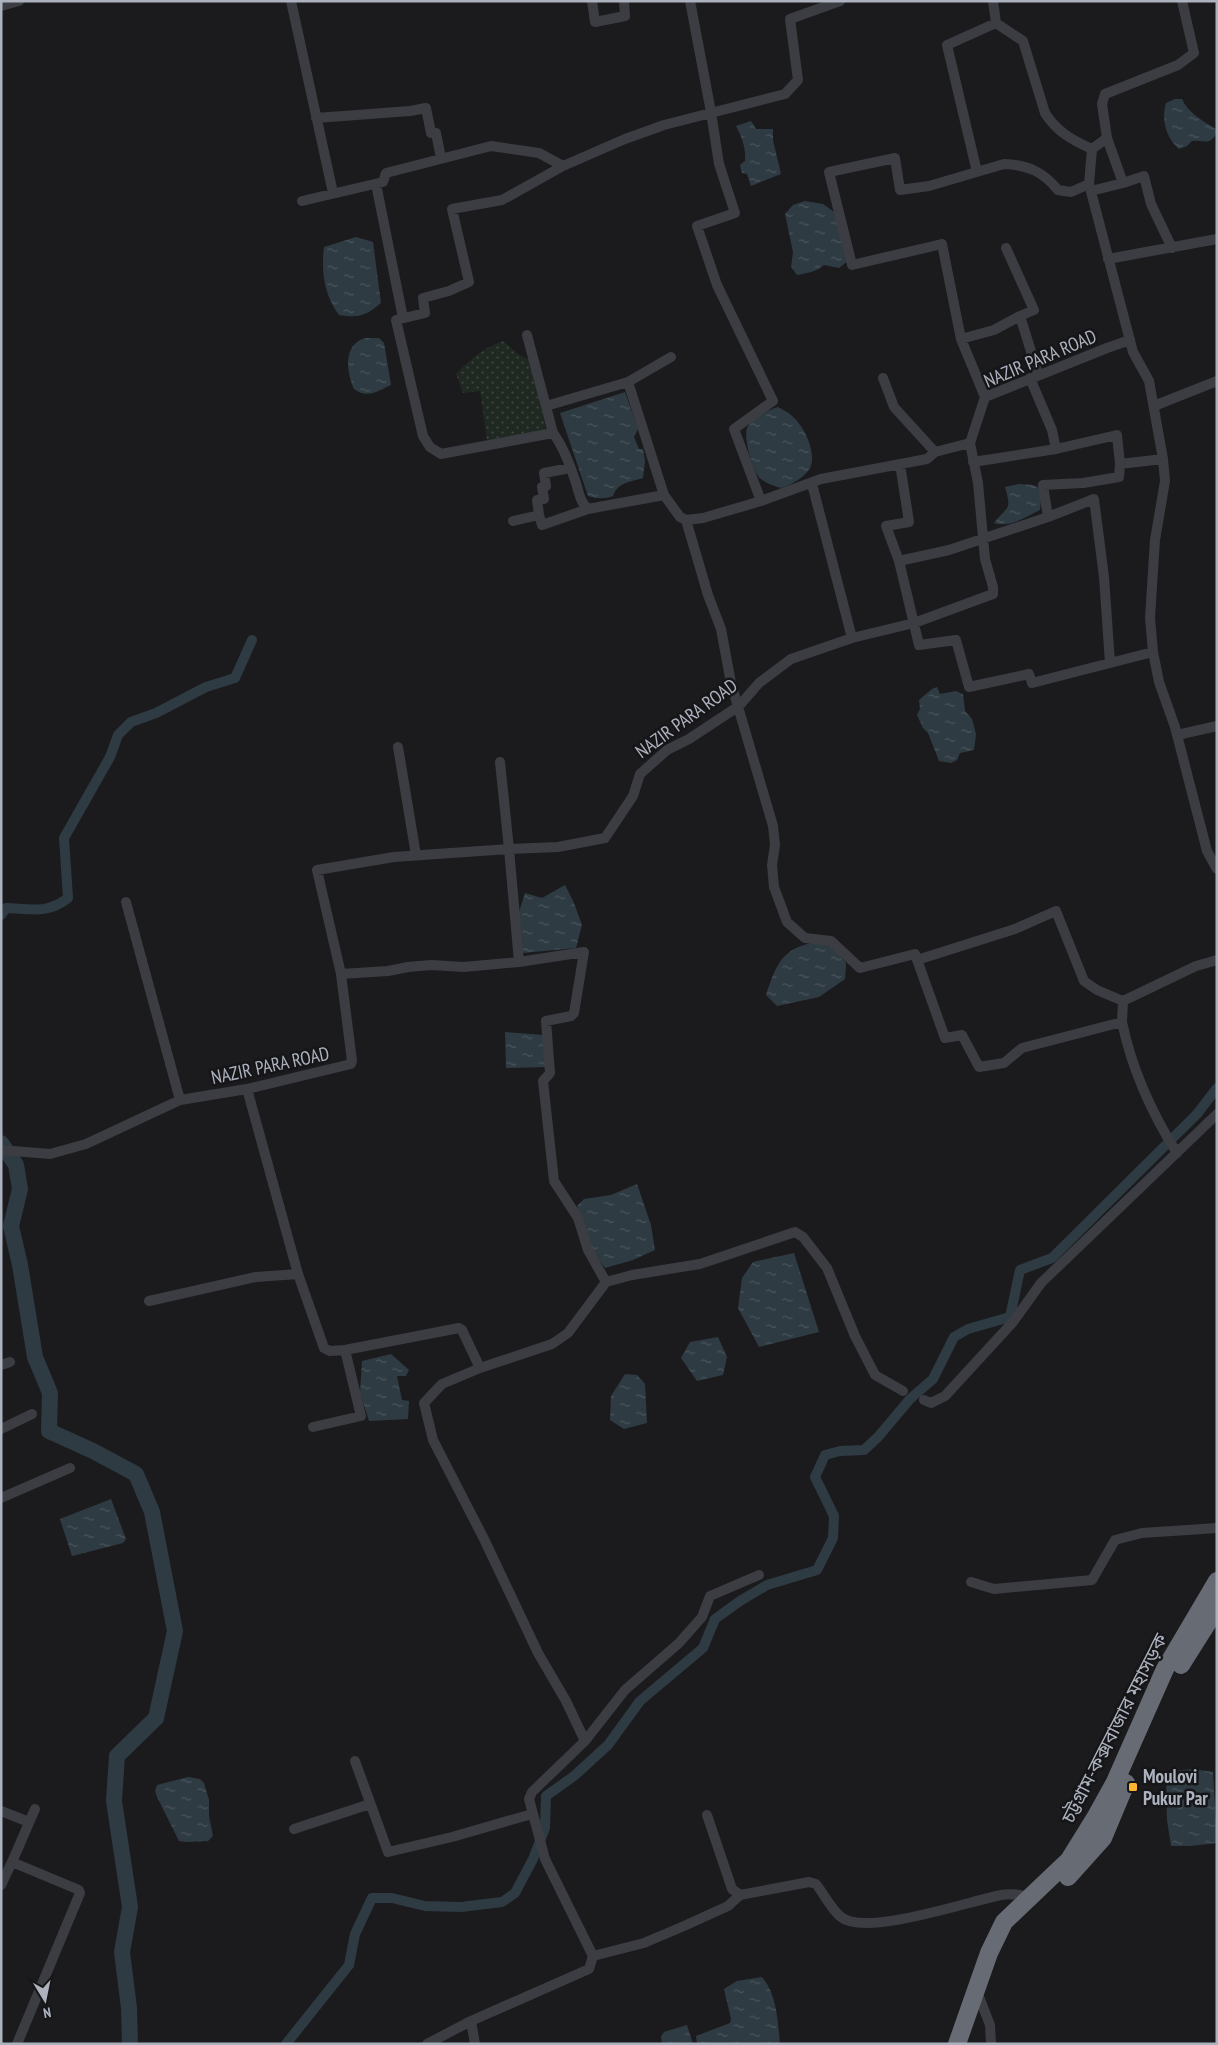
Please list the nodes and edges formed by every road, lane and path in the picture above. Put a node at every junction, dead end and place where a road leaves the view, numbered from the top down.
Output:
1 (19, 1) edge
2 (291, 1) edge
3 (592, 1) edge
4 (624, 1) edge
5 (690, 1) edge
6 (840, 1) edge
7 (993, 1) edge
8 (1182, 1) edge
9 (1, 6) edge
10 (996, 23) junction
11 (711, 112) junction
12 (316, 118) junction
13 (1107, 138) junction
14 (1092, 149) junction
15 (440, 158) junction
16 (563, 166) junction
17 (977, 172) junction
18 (1123, 183) junction
19 (376, 184) junction
20 (1090, 187) junction
21 (333, 194) junction
22 (302, 200) dead end
23 (1217, 239) edge
24 (1006, 248) dead end
25 (1172, 248) junction
26 (1108, 259) junction
27 (1020, 316) junction
28 (403, 318) junction
29 (527, 335) dead end
30 (962, 339) junction
31 (1130, 340) junction
32 (671, 358) dead end
33 (1034, 376) junction
34 (883, 378) dead end
35 (1217, 381) edge
36 (628, 382) junction
37 (985, 397) junction
38 (546, 406) junction
39 (1154, 406) junction
40 (553, 433) junction
41 (970, 443) junction
42 (1056, 449) junction
43 (935, 452) junction
44 (1163, 459) junction
45 (973, 462) junction
46 (900, 464) junction
47 (1120, 464) junction
48 (570, 468) junction
49 (812, 484) junction
50 (664, 495) junction
51 (761, 501) junction
52 (588, 509) junction
53 (539, 515) junction
54 (1048, 518) junction
55 (686, 520) junction
56 (513, 521) dead end
57 (984, 539) junction
58 (899, 561) junction
59 (914, 623) junction
60 (852, 638) junction
61 (1153, 652) junction
62 (1110, 663) junction
63 (739, 706) junction
64 (1217, 726) edge
65 (1177, 735) junction
66 (398, 747) dead end
67 (500, 762) dead end
68 (509, 849) junction
69 (416, 856) junction
70 (1217, 869) edge
71 (126, 902) dead end
72 (917, 960) junction
73 (1217, 960) edge
74 (519, 962) junction
75 (341, 974) junction
76 (1123, 1000) junction
77 (1122, 1022) junction
78 (247, 1090) junction
79 (180, 1100) junction
80 (1216, 1118) edge
81 (1, 1150) edge
82 (1177, 1153) junction
83 (298, 1274) junction
84 (606, 1282) junction
85 (149, 1301) dead end
86 (345, 1350) junction
87 (480, 1368) junction
88 (903, 1391) dead end
89 (924, 1400) dead end
90 (32, 1414) dead end
91 (313, 1427) dead end
92 (1, 1428) edge
93 (70, 1468) dead end
94 (1, 1498) edge
95 (1217, 1528) edge
96 (759, 1574) dead end
97 (1217, 1581) edge
98 (971, 1582) dead end
99 (1217, 1608) edge
100 (585, 1741) junction
101 (355, 1761) dead end
102 (370, 1804) junction
103 (35, 1809) dead end
104 (1, 1811) edge
105 (532, 1814) junction
106 (708, 1815) dead end
107 (29, 1822) junction
108 (294, 1829) dead end
109 (12, 1862) junction
110 (1, 1885) edge
111 (740, 1895) junction
112 (1031, 1897) junction
113 (593, 1956) junction
114 (979, 1996) junction
115 (471, 2020) junction
116 (17, 2044) edge
117 (427, 2044) edge
118 (475, 2044) edge
119 (957, 2044) edge
120 (968, 2044) edge
121 (992, 2044) edge

1 - 9 street
2 - 12 street
3 - 4 street
5 - 11 street
6 - 11 street
7 - 10 street
8 - 13 street
10 - 14 street
10 - 17 street
11 - 16 street
11 - 51 street
12 - 15 street
12 - 21 street
13 - 14 street
13 - 18 street
14 - 20 street
15 - 16 street
15 - 19 street
16 - 28 street
17 - 20 street
17 - 30 street
18 - 20 street
18 - 25 street
19 - 21 street
19 - 28 street
20 - 26 street
21 - 22 street
23 - 25 street
24 - 27 street
25 - 26 street
26 - 31 street
27 - 30 street
27 - 33 street
28 - 40 street
29 - 38 street
30 - 37 street
31 - 33 street, NAZIR PARA ROAD
31 - 39 street
32 - 36 street
33 - 37 street, NAZIR PARA ROAD
33 - 42 street
34 - 43 street
35 - 39 street
36 - 38 street
36 - 50 street
37 - 41 street, NAZIR PARA ROAD
38 - 40 street
39 - 44 street
40 - 48 street
41 - 43 street
41 - 45 street, NAZIR PARA ROAD
42 - 45 street
42 - 47 street
43 - 46 street
44 - 47 street
44 - 61 street
45 - 57 street, NAZIR PARA ROAD
46 - 49 street
46 - 58 street
47 - 54 street
48 - 52 street
48 - 53 street
49 - 51 street
49 - 60 street
50 - 52 street
50 - 55 street
51 - 55 street
52 - 53 street
53 - 56 street
54 - 57 street
54 - 62 street
55 - 63 street
57 - 58 street
57 - 59 street, NAZIR PARA ROAD
58 - 59 street
59 - 60 street, NAZIR PARA ROAD
59 - 62 street
60 - 63 street, NAZIR PARA ROAD
61 - 62 street
61 - 65 street
63 - 68 street, NAZIR PARA ROAD
63 - 72 street
64 - 65 street
65 - 70 street
66 - 69 street
67 - 68 street
68 - 69 street, NAZIR PARA ROAD
68 - 74 street
69 - 75 street, NAZIR PARA ROAD
71 - 79 street
72 - 76 street
72 - 77 street
73 - 76 street
74 - 75 street
74 - 84 street
75 - 78 street, NAZIR PARA ROAD
76 - 77 street
77 - 82 street
78 - 79 street, NAZIR PARA ROAD
78 - 83 street
79 - 81 street, NAZIR PARA ROAD
80 - 82 street
82 - 89 street
83 - 85 street
83 - 86 street
84 - 87 street
84 - 88 street
86 - 87 street
86 - 91 street
87 - 100 street
90 - 92 street
93 - 94 street
95 - 98 street
96 - 100 street
97 - 112 highway, চট্টগ্রাম-কক্সবাজার মহাসড়ক
99 - 114 highway
100 - 105 street
101 - 102 street
102 - 105 street
102 - 108 street
103 - 107 street
104 - 107 street
105 - 113 street
106 - 111 street
107 - 109 street
109 - 110 street
109 - 116 street
111 - 112 street
111 - 113 street
112 - 114 highway, চট্টগ্রাম-কক্সবাজার মহাসড়ক
113 - 115 street
114 - 119 highway, চট্টগ্রাম-কক্সবাজার মহাসড়ক
114 - 120 highway
114 - 121 street
115 - 117 street
115 - 118 street

